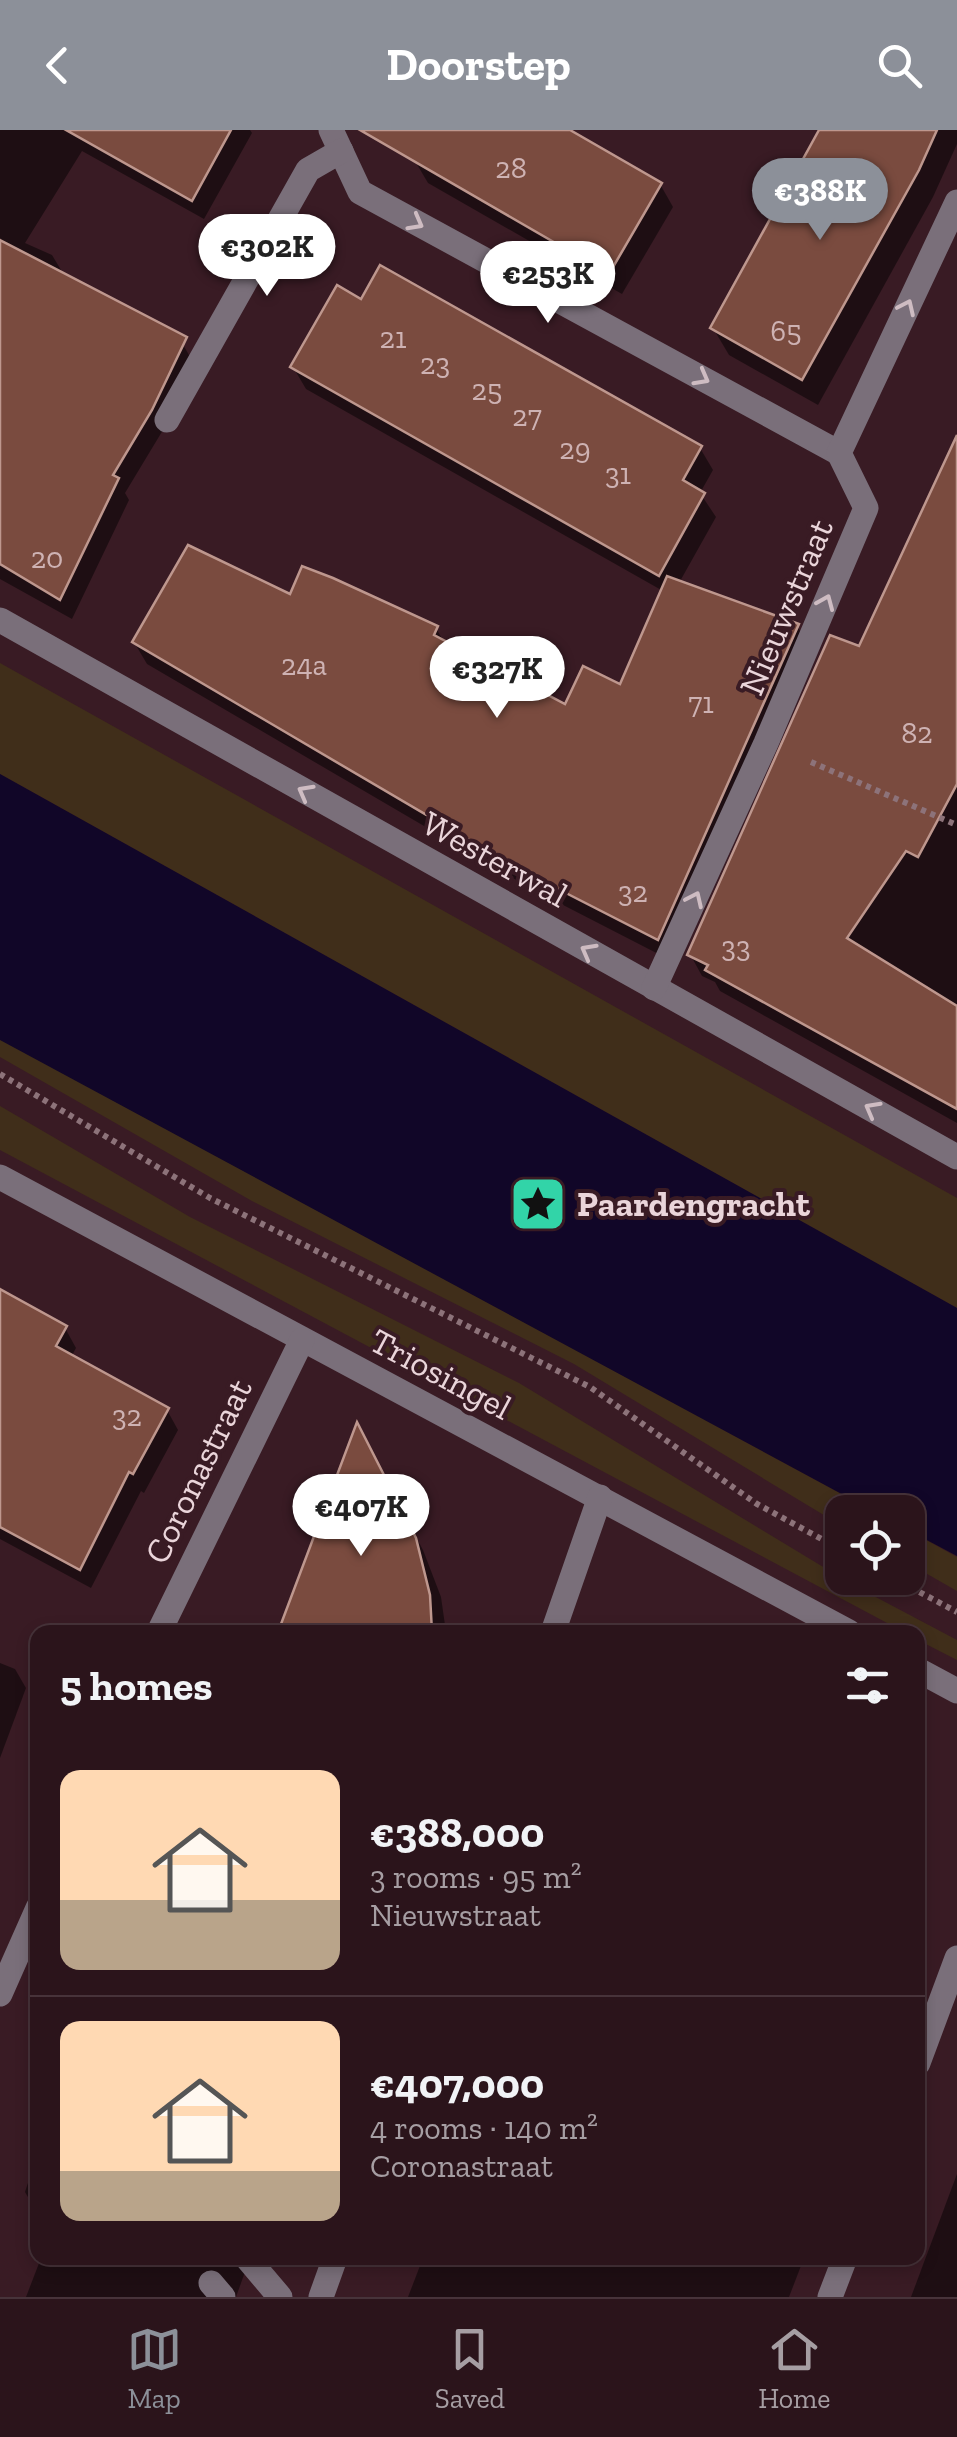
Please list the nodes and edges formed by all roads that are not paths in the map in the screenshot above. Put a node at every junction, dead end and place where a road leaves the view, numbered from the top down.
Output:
1 (336, 141) edge
2 (957, 202) edge
3 (167, 420) dead end
4 (839, 453) junction
5 (0, 620) edge
6 (654, 988) junction
7 (957, 1157) edge
8 (0, 1177) edge
9 (302, 1340) junction
10 (600, 1498) junction
11 (162, 1625) edge
12 (555, 1625) edge
13 (835, 1625) edge
14 (925, 1674) edge
15 (957, 1692) edge
16 (30, 1926) edge
17 (957, 1958) edge
18 (0, 1994) edge
19 (925, 2044) edge
20 (253, 2265) edge
21 (842, 2265) edge
22 (280, 2297) edge
23 (830, 2297) edge

1 - 3 street
1 -> 4 street
4 -> 2 street
6 -> 4 street, Nieuwstraat
6 -> 5 street, Westerwal
7 -> 6 street, Westerwal
8 - 9 street, Triosingel
9 - 10 street, Triosingel
9 - 11 street, Coronastraat
10 - 12 street
10 - 13 street, Triosingel
14 - 15 street
16 - 18 street
17 - 19 street
20 - 22 street
21 - 23 street

